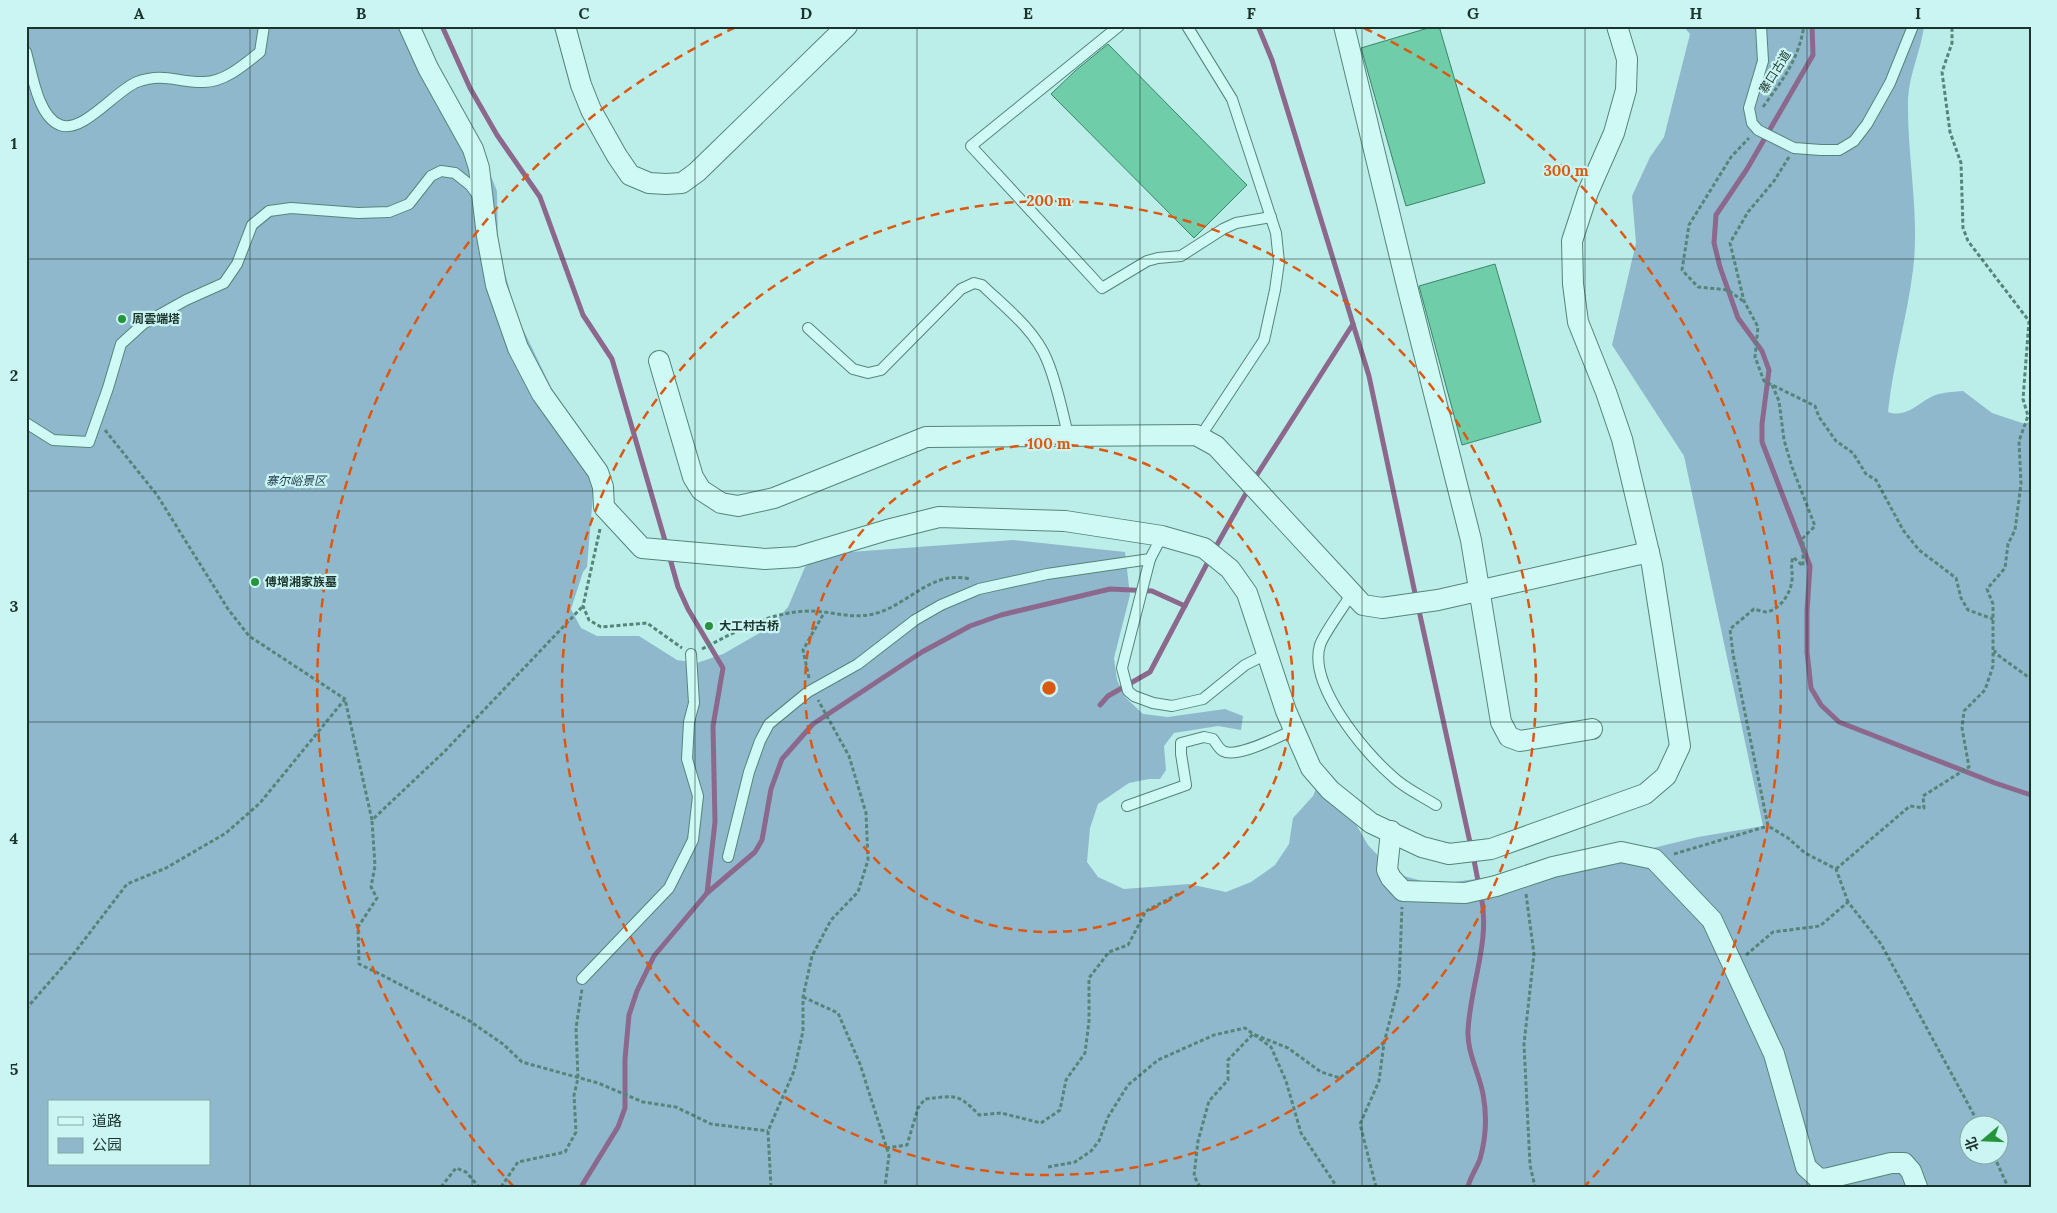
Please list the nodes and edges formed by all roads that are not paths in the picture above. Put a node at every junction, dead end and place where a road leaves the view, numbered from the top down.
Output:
1 (264, 26) edge
2 (409, 26) edge
3 (565, 26) edge
4 (847, 26) edge
5 (1120, 26) edge
6 (1187, 26) edge
7 (1344, 26) edge
8 (1617, 26) edge
9 (1761, 26) edge
10 (1914, 26) edge
11 (26, 52) edge
12 (484, 204) junction
13 (1271, 217) junction
14 (808, 328) dead end
15 (659, 361) dead end
16 (26, 423) edge
17 (1068, 435) junction
18 (1200, 438) junction
19 (1162, 536) junction
20 (1649, 552) junction
21 (1150, 559) junction
22 (1480, 590) junction
23 (1352, 593) junction
24 (695, 652) road end
25 (1267, 654) junction
26 (1592, 729) dead end
27 (1294, 730) junction
28 (1436, 805) dead end
29 (1126, 806) dead end
30 (1391, 831) junction
31 (728, 858) dead end
32 (582, 979) road end
33 (1917, 1187) edge

1 - 11 lane
2 - 12 street
3 - 4 street
5 - 13 lane
6 - 13 lane
7 - 22 street
8 - 20 street
9 - 10 lane
12 - 16 lane
12 - 19 street
13 - 18 lane
14 - 17 lane
15 - 17 street
17 - 18 street
18 - 23 street
19 - 21 lane
19 - 25 street
20 - 22 street
20 - 30 street
21 - 25 lane
21 - 31 lane
22 - 23 street
22 - 26 street
23 - 28 lane
24 - 32 lane
25 - 27 street
27 - 29 lane
27 - 30 street
30 - 33 street

